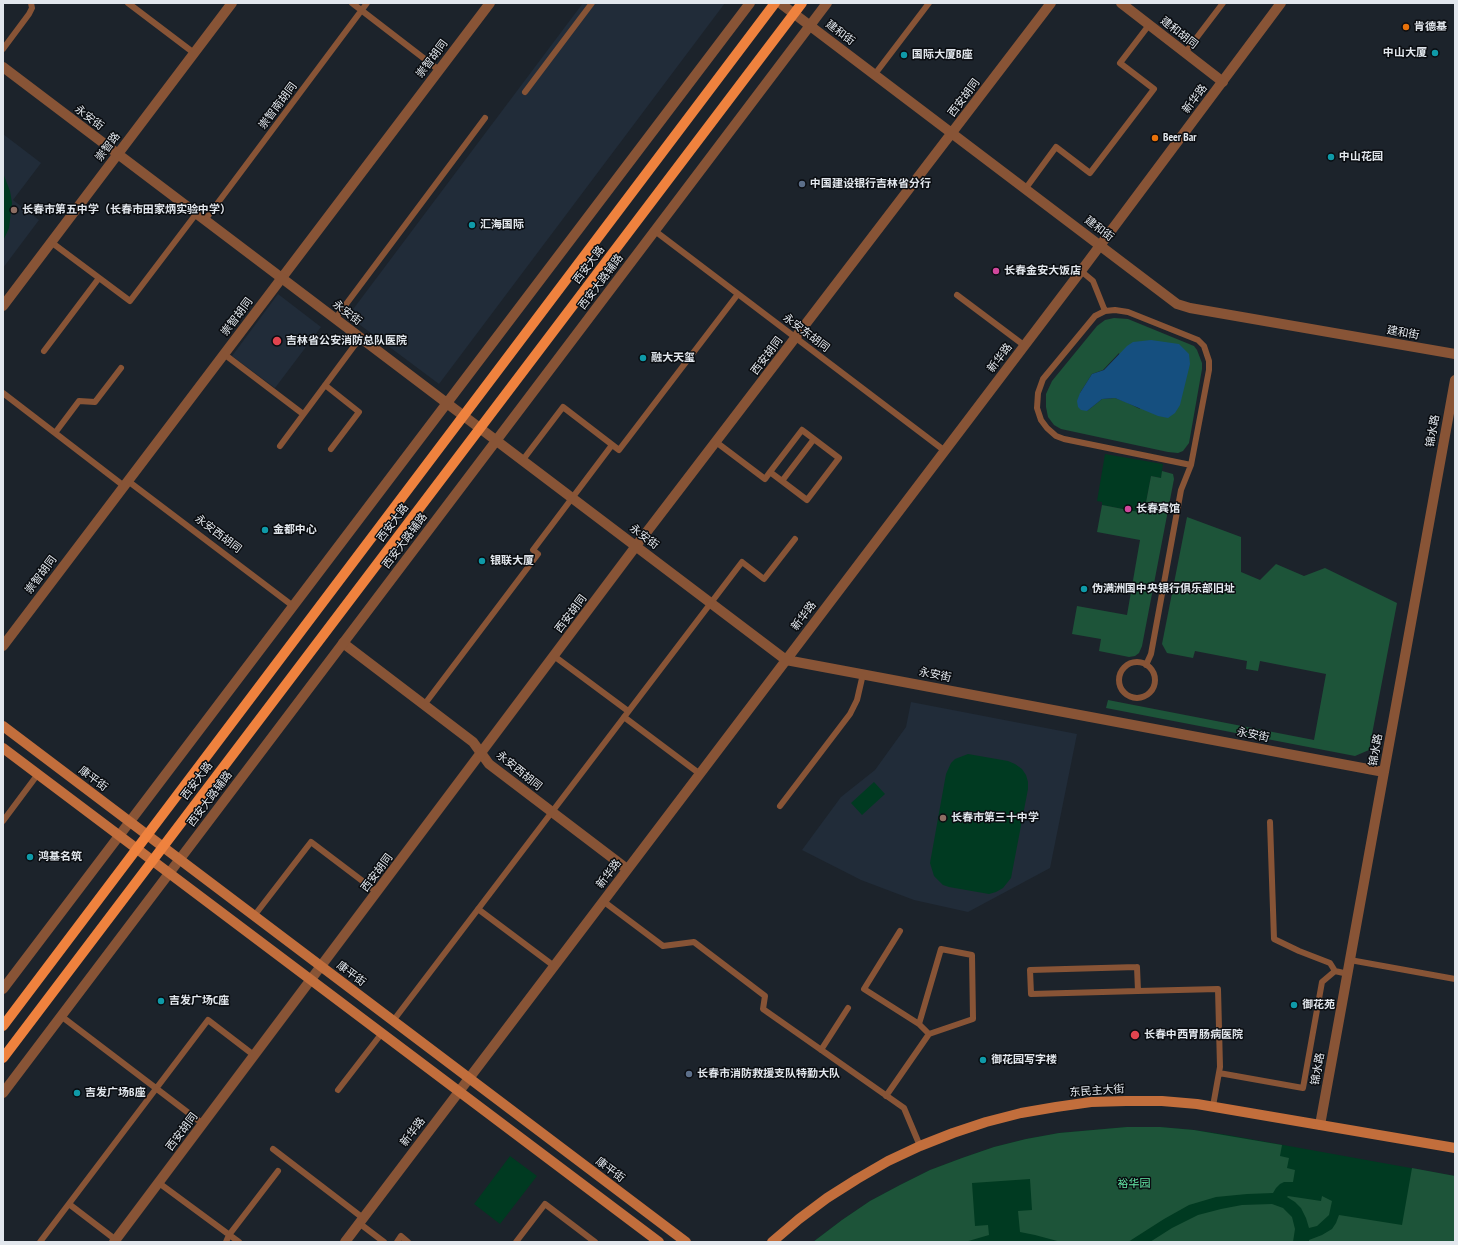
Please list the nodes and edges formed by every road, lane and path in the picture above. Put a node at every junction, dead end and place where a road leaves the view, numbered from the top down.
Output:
1 (31, 3) edge
2 (128, 3) edge
3 (232, 3) edge
4 (352, 3) edge
5 (367, 3) edge
6 (490, 3) edge
7 (592, 3) edge
8 (750, 3) edge
9 (776, 3) edge
10 (780, 3) edge
11 (802, 3) edge
12 (827, 3) edge
13 (929, 3) edge
14 (1051, 3) edge
15 (1121, 3) edge
16 (1223, 3) edge
17 (1281, 3) edge
18 (362, 11) junction
19 (794, 14) junction
20 (1149, 25) junction
21 (810, 26) junction
22 (3, 49) edge
23 (194, 53) junction
24 (1185, 53) junction
25 (3, 67) edge
26 (439, 70) junction
27 (875, 74) junction
28 (1223, 82) junction
29 (525, 92) dead end
30 (485, 118) dead end
31 (952, 133) junction
32 (118, 154) junction
33 (1026, 188) junction
34 (196, 214) junction
35 (205, 220) junction
36 (654, 231) junction
37 (51, 242) junction
38 (1101, 245) junction
39 (1081, 271) junction
40 (99, 278) junction
41 (281, 278) junction
42 (738, 294) junction
43 (957, 295) dead end
44 (3, 306) edge
45 (1105, 310) junction
46 (335, 319) junction
47 (360, 338) junction
48 (796, 338) junction
49 (1024, 346) junction
50 (44, 351) dead end
51 (224, 354) junction
52 (1455, 354) edge
53 (121, 368) dead end
54 (1455, 380) edge
55 (325, 386) junction
56 (3, 393) edge
57 (447, 403) junction
58 (303, 414) junction
59 (464, 416) junction
60 (480, 428) junction
61 (55, 433) junction
62 (814, 439) junction
63 (496, 441) junction
64 (716, 442) junction
65 (612, 445) junction
66 (280, 446) dead end
67 (331, 449) dead end
68 (945, 451) junction
69 (522, 461) junction
70 (1191, 465) junction
71 (770, 472) junction
72 (782, 481) junction
73 (126, 483) junction
74 (572, 498) junction
75 (795, 539) dead end
76 (636, 546) junction
77 (711, 603) junction
78 (293, 606) junction
79 (343, 643) junction
80 (3, 646) edge
81 (554, 656) junction
82 (786, 660) junction
83 (1146, 665) junction
84 (863, 674) junction
85 (424, 705) junction
86 (626, 714) junction
87 (3, 726) edge
88 (3, 748) edge
89 (482, 753) junction
90 (1384, 772) junction
91 (38, 774) junction
92 (700, 774) junction
93 (780, 806) dead end
94 (552, 811) junction
95 (3, 821) edge
96 (130, 822) junction
97 (1270, 822) dead end
98 (147, 835) junction
99 (119, 836) junction
100 (163, 847) junction
101 (137, 849) junction
102 (180, 860) junction
103 (152, 861) junction
104 (627, 869) junction
105 (169, 874) junction
106 (377, 892) junction
107 (603, 901) junction
108 (478, 909) junction
109 (254, 916) junction
110 (900, 931) dead end
111 (1350, 960) junction
112 (554, 966) junction
113 (321, 967) junction
114 (1335, 971) junction
115 (1348, 974) junction
116 (1455, 979) edge
117 (311, 980) junction
118 (3, 989) edge
119 (1138, 991) junction
120 (848, 1008) dead end
121 (61, 1016) junction
122 (393, 1021) junction
123 (919, 1024) junction
124 (3, 1026) edge
125 (382, 1033) junction
126 (929, 1034) junction
127 (821, 1050) junction
128 (254, 1056) junction
129 (3, 1058) edge
130 (1218, 1073) junction
131 (469, 1078) junction
132 (156, 1089) junction
133 (338, 1090) dead end
134 (459, 1091) junction
135 (3, 1093) edge
136 (886, 1096) junction
137 (1212, 1106) junction
138 (203, 1124) junction
139 (1320, 1125) junction
140 (920, 1146) junction
141 (1455, 1148) edge
142 (273, 1149) dead end
143 (278, 1171) dead end
144 (159, 1183) junction
145 (69, 1204) junction
146 (361, 1220) junction
147 (229, 1235) junction
148 (115, 1241) edge
149 (40, 1242) edge
150 (226, 1242) edge
151 (239, 1242) edge
152 (345, 1242) edge
153 (384, 1242) edge
154 (397, 1242) edge
155 (408, 1242) edge
156 (516, 1242) edge
157 (595, 1242) edge
158 (659, 1242) edge
159 (686, 1242) edge
160 (772, 1242) edge

1 - 22 lane
2 - 23 lane
3 - 23 street, 崇智路
4 - 18 lane
5 - 18 lane, 崇智南胡同
6 - 26 street, 崇智胡同
7 - 29 lane
8 - 57 street
9 - 59 main road, 西安大路
10 - 19 street, 建和街
11 - 19 main road, 西安大路
12 - 21 street, 西安大路辅路
13 - 27 lane
14 - 31 street, 西安胡同
15 - 20 street, 建和胡同
16 - 24 lane
17 - 28 street, 新华路
18 - 26 lane
18 - 35 lane, 崇智南胡同
19 - 21 street, 建和街
19 - 60 main road, 西安大路
20 - 24 street, 建和胡同
20 - 33 lane
21 - 27 street, 建和街
21 - 36 street, 西安大路辅路
23 - 32 street, 崇智路
24 - 28 street, 建和胡同
25 - 32 street, 永安街
26 - 41 street, 崇智胡同
27 - 31 street, 建和街
28 - 38 street, 新华路
30 - 46 lane
31 - 33 street, 建和街
31 - 48 street, 西安胡同
32 - 34 street, 永安街
32 - 37 street, 崇智路
33 - 38 street, 建和街
34 - 35 street, 永安街
34 - 40 lane
35 - 41 street, 永安街
36 - 42 lane, 永安东胡同
36 - 63 street, 西安大路辅路
37 - 40 lane
37 - 44 street, 崇智路
38 - 39 street, 新华路
38 - 52 street, 建和街
39 - 45 lane
39 - 49 street, 新华路
40 - 50 lane
41 - 46 street, 永安街
41 - 51 street, 崇智胡同
42 - 48 lane, 永安东胡同
42 - 65 lane
43 - 49 lane
45 - 70 lane
45 - 70 lane
46 - 47 street, 永安街
47 - 55 lane
47 - 57 street, 永安街
48 - 64 street, 西安胡同
48 - 68 lane, 永安东胡同
49 - 68 street, 新华路
51 - 58 lane
51 - 73 street, 崇智胡同
53 - 61 lane
54 - 90 street, 锦水路
55 - 58 lane
55 - 67 lane
56 - 61 lane, 永安西胡同
57 - 59 street, 永安街
57 - 78 street
58 - 66 lane
59 - 60 street, 永安街
59 - 98 main road, 西安大路
60 - 63 street, 永安街
60 - 100 main road, 西安大路
61 - 73 lane, 永安西胡同
62 - 71 lane
62 - 72 lane
62 - 72 lane
63 - 69 street, 永安街
63 - 79 street, 西安大路辅路
64 - 71 lane
64 - 76 street, 西安胡同
65 - 69 lane
65 - 74 lane
68 - 82 street, 新华路
69 - 74 street, 永安街
70 - 83 lane
71 - 72 lane
73 - 78 lane, 永安西胡同
73 - 80 street, 崇智胡同
74 - 76 street, 永安街
74 - 85 lane
75 - 77 lane
76 - 77 street, 永安街
76 - 81 street, 西安胡同
77 - 82 street, 永安街
77 - 86 lane
78 - 96 street
79 - 85 street, 永安西胡同
79 - 102 street, 西安大路辅路
81 - 86 lane
81 - 89 street, 西安胡同
82 - 84 street, 永安街
82 - 92 street, 新华路
83 - 83 lane
84 - 90 street, 永安街
84 - 93 lane
85 - 89 street, 永安西胡同
86 - 92 lane
86 - 94 lane
87 - 96 main road, 康平街
88 - 91 main road
89 - 94 street, 永安西胡同
89 - 106 street, 西安胡同
90 - 111 street, 锦水路
91 - 95 lane
91 - 99 main road
92 - 104 street, 新华路
94 - 104 street, 永安西胡同
94 - 108 lane
96 - 98 main road, 康平街
96 - 99 street
97 - 114 lane
98 - 100 main road, 康平街
98 - 101 main road, 西安大路
99 - 101 main road
99 - 118 street
100 - 102 main road, 康平街
100 - 103 main road, 西安大路
101 - 103 main road
101 - 124 main road, 西安大路
102 - 105 street, 西安大路辅路
102 - 109 main road, 康平街
103 - 105 main road
103 - 129 main road, 西安大路
104 - 107 street, 新华路
105 - 117 main road
105 - 121 street, 西安大路辅路
106 - 109 lane
106 - 113 street, 西安胡同
107 - 112 street, 新华路
107 - 127 lane
108 - 112 lane
108 - 122 lane
109 - 113 main road, 康平街
110 - 123 lane
111 - 115 street, 锦水路
111 - 116 lane
112 - 131 street, 新华路
113 - 117 street, 西安胡同
113 - 122 main road, 康平街
114 - 115 lane
114 - 130 lane
115 - 139 street, 锦水路
117 - 125 main road
117 - 128 street, 西安胡同
119 - 119 lane
119 - 130 lane
120 - 127 lane
121 - 132 lane
121 - 135 street, 西安大路辅路
122 - 131 main road, 康平街
123 - 126 lane
123 - 126 lane
125 - 133 lane
125 - 134 main road
126 - 136 lane
127 - 136 lane
128 - 132 lane
128 - 138 street, 西安胡同
130 - 137 lane
131 - 134 street, 新华路
131 - 159 main road, 康平街
132 - 138 lane
132 - 145 lane
134 - 146 street, 新华路
134 - 158 main road
136 - 140 lane
137 - 139 main road, 东民主大街
137 - 140 main road, 东民主大街
138 - 144 street, 西安胡同
139 - 141 main road, 东民主大街
140 - 160 main road, 东民主大街
142 - 146 lane
143 - 147 lane
144 - 147 lane
144 - 148 street, 西安胡同
145 - 148 lane
145 - 149 lane
146 - 152 street, 新华路
146 - 153 lane
147 - 150 lane
147 - 151 lane
154 - 155 lane
156 - 157 lane

